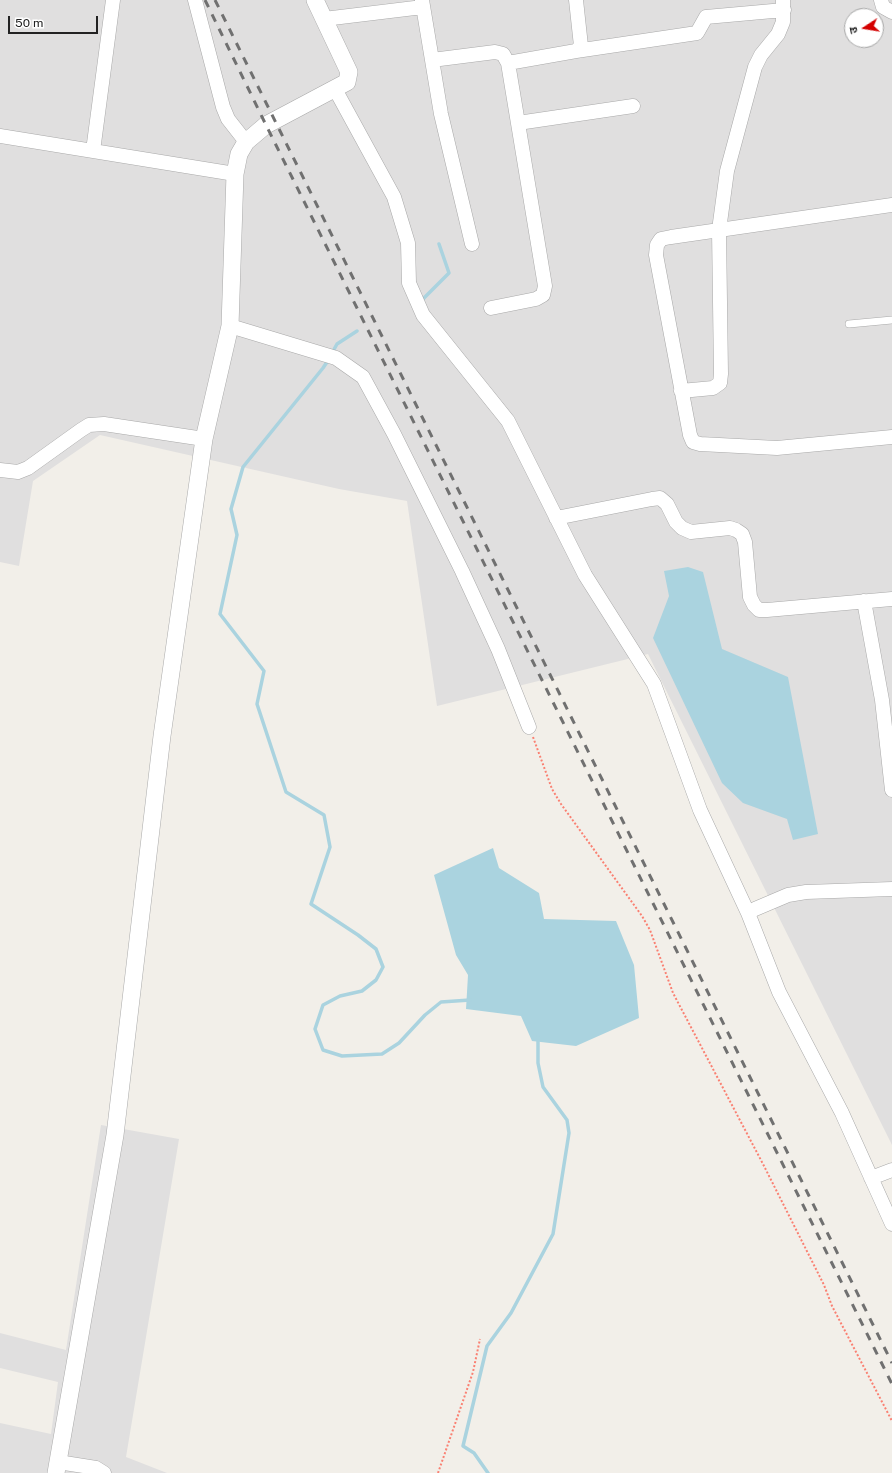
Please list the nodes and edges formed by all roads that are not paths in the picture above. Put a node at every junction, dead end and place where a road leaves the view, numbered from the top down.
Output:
1 (113, 0) edge
2 (195, 0) edge
3 (315, 0) edge
4 (576, 0) edge
5 (881, 0) edge
6 (422, 3) edge
7 (783, 5) edge
8 (892, 12) edge
9 (324, 19) junction
10 (576, 51) junction
11 (432, 60) junction
12 (508, 63) junction
13 (335, 89) junction
14 (632, 106) dead end
15 (518, 123) junction
16 (0, 136) edge
17 (246, 142) junction
18 (93, 151) junction
19 (235, 174) junction
20 (892, 205) edge
21 (719, 230) junction
22 (472, 244) dead end
23 (491, 308) dead end
24 (892, 320) edge
25 (848, 324) dead end
26 (230, 326) junction
27 (682, 391) junction
28 (892, 437) edge
29 (204, 439) junction
30 (0, 470) edge
31 (556, 518) junction
32 (892, 598) edge
33 (864, 601) junction
34 (529, 727) road end
35 (889, 736) edge
36 (892, 790) edge
37 (892, 890) edge
38 (748, 913) junction
39 (892, 1170) edge
40 (871, 1178) junction
41 (892, 1224) edge
42 (57, 1467) edge
43 (104, 1473) edge

1 - 18 street
2 - 17 street
3 - 9 street
4 - 10 street
5 - 8 street
6 - 9 street
6 - 11 street
7 - 10 street
7 - 21 street
9 - 13 street
10 - 12 street
11 - 12 street
11 - 22 street
12 - 15 street
13 - 17 street
13 - 31 street
14 - 15 street
15 - 23 street
16 - 18 street
17 - 19 street
18 - 19 street
19 - 26 street
20 - 21 street
21 - 27 street
21 - 27 street
24 - 25 lane
26 - 29 street
26 - 34 street
27 - 28 street
29 - 30 street
29 - 42 street
31 - 33 street
31 - 38 street
32 - 33 street
33 - 35 street
35 - 36 street
37 - 38 street
38 - 40 street
39 - 40 street
40 - 41 street
42 - 43 street

